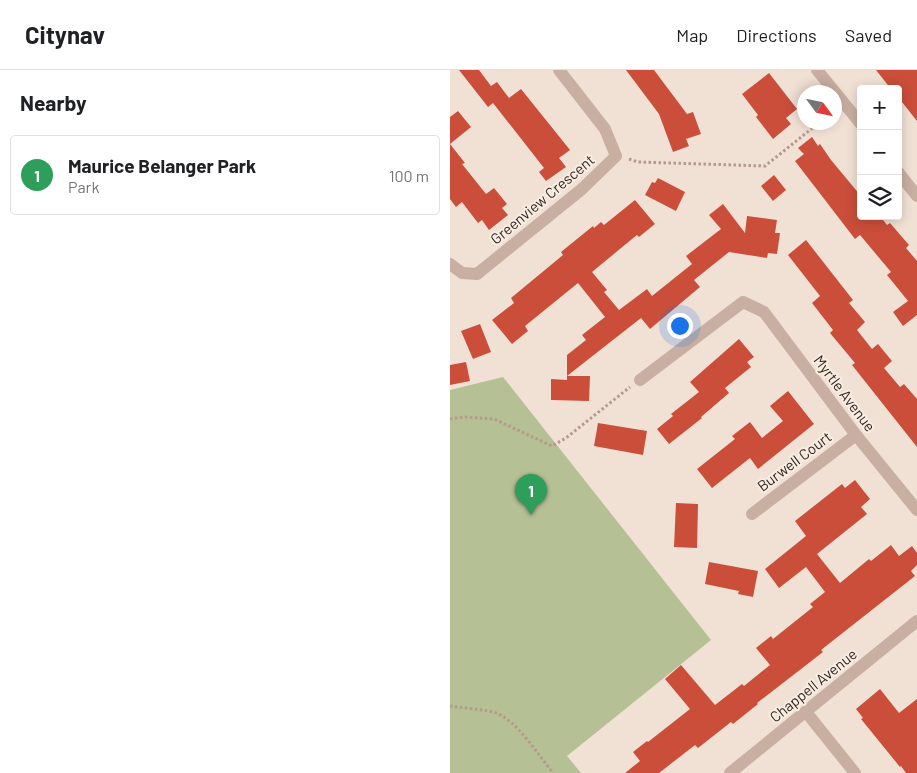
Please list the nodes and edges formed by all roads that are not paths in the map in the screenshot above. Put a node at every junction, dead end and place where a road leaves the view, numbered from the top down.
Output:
1 (559, 70) edge
2 (817, 70) edge
3 (857, 119) edge
4 (900, 175) edge
5 (917, 196) edge
6 (450, 264) edge
7 (640, 380) road end
8 (856, 435) junction
9 (917, 510) edge
10 (752, 514) dead end
11 (917, 621) edge
12 (806, 712) junction
13 (730, 773) edge
14 (855, 773) edge

1 - 6 street, Greenview Crescent
2 - 3 street
4 - 5 street
7 - 8 street, Myrtle Avenue
8 - 9 street, Myrtle Avenue
8 - 10 street, Burwell Court
11 - 12 street, Chappell Avenue
12 - 13 street, Chappell Avenue
12 - 14 street

